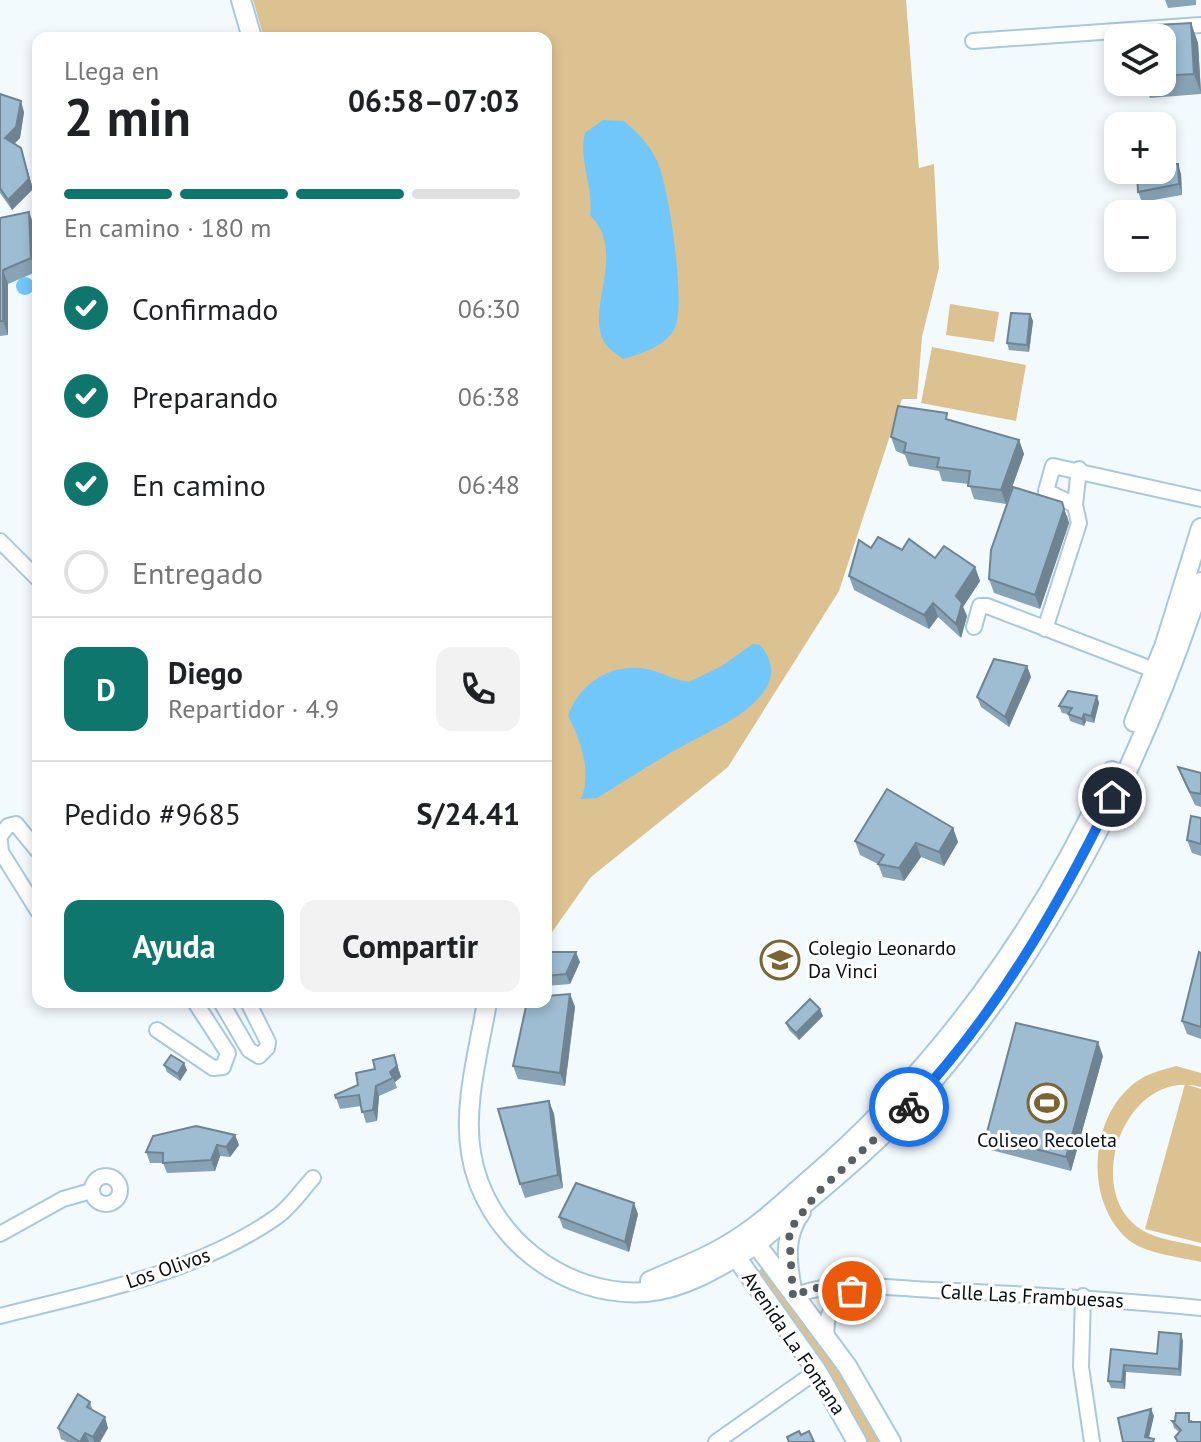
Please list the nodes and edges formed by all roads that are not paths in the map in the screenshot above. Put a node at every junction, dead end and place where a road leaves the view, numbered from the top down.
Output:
1 (241, 0) edge
2 (1201, 25) edge
3 (250, 32) edge
4 (973, 41) dead end
5 (1079, 469) junction
6 (1201, 499) edge
7 (1075, 505) junction
8 (1201, 528) edge
9 (0, 541) edge
10 (32, 573) edge
11 (1201, 582) edge
12 (974, 627) dead end
13 (1045, 629) junction
14 (1154, 670) junction
15 (0, 839) edge
16 (32, 844) edge
17 (32, 901) edge
18 (199, 1008) edge
19 (224, 1008) edge
20 (251, 1008) edge
21 (486, 1008) edge
22 (157, 1030) dead end
23 (313, 1178) dead end
24 (91, 1191) dead end
25 (817, 1193) junction
26 (0, 1234) edge
27 (752, 1238) junction
28 (732, 1251) junction
29 (863, 1288) junction
30 (1083, 1296) junction
31 (793, 1297) junction
32 (1201, 1308) edge
33 (0, 1316) edge
34 (827, 1340) junction
35 (817, 1371) junction
36 (716, 1442) edge
37 (857, 1442) edge
38 (891, 1442) edge
39 (1092, 1442) edge

1 - 3 main road
2 - 4 street
5 - 6 street
5 - 7 street
5 - 7 street
7 - 13 street
8 - 14 main road
9 - 10 street
11 - 25 main road
12 - 13 street
13 - 14 street
14 - 27 main road
15 - 16 street
15 - 17 street
18 - 22 street
19 - 20 street
21 - 28 main road
23 - 33 street, Los Olivos
24 - 26 street
25 - 27 main road
25 - 31 main road
27 - 28 main road
27 - 31 main road, Avenida La Fontana
28 - 35 main road, Avenida La Fontana
29 - 30 street, Calle Las Frambuesas
29 - 31 street, Calle Las Frambuesas
29 - 34 street
30 - 32 street, Calle Las Frambuesas
30 - 39 street
31 - 34 main road, Avenida La Fontana
34 - 38 main road, Avenida La Fontana
35 - 36 street
35 - 37 main road, Avenida La Fontana

